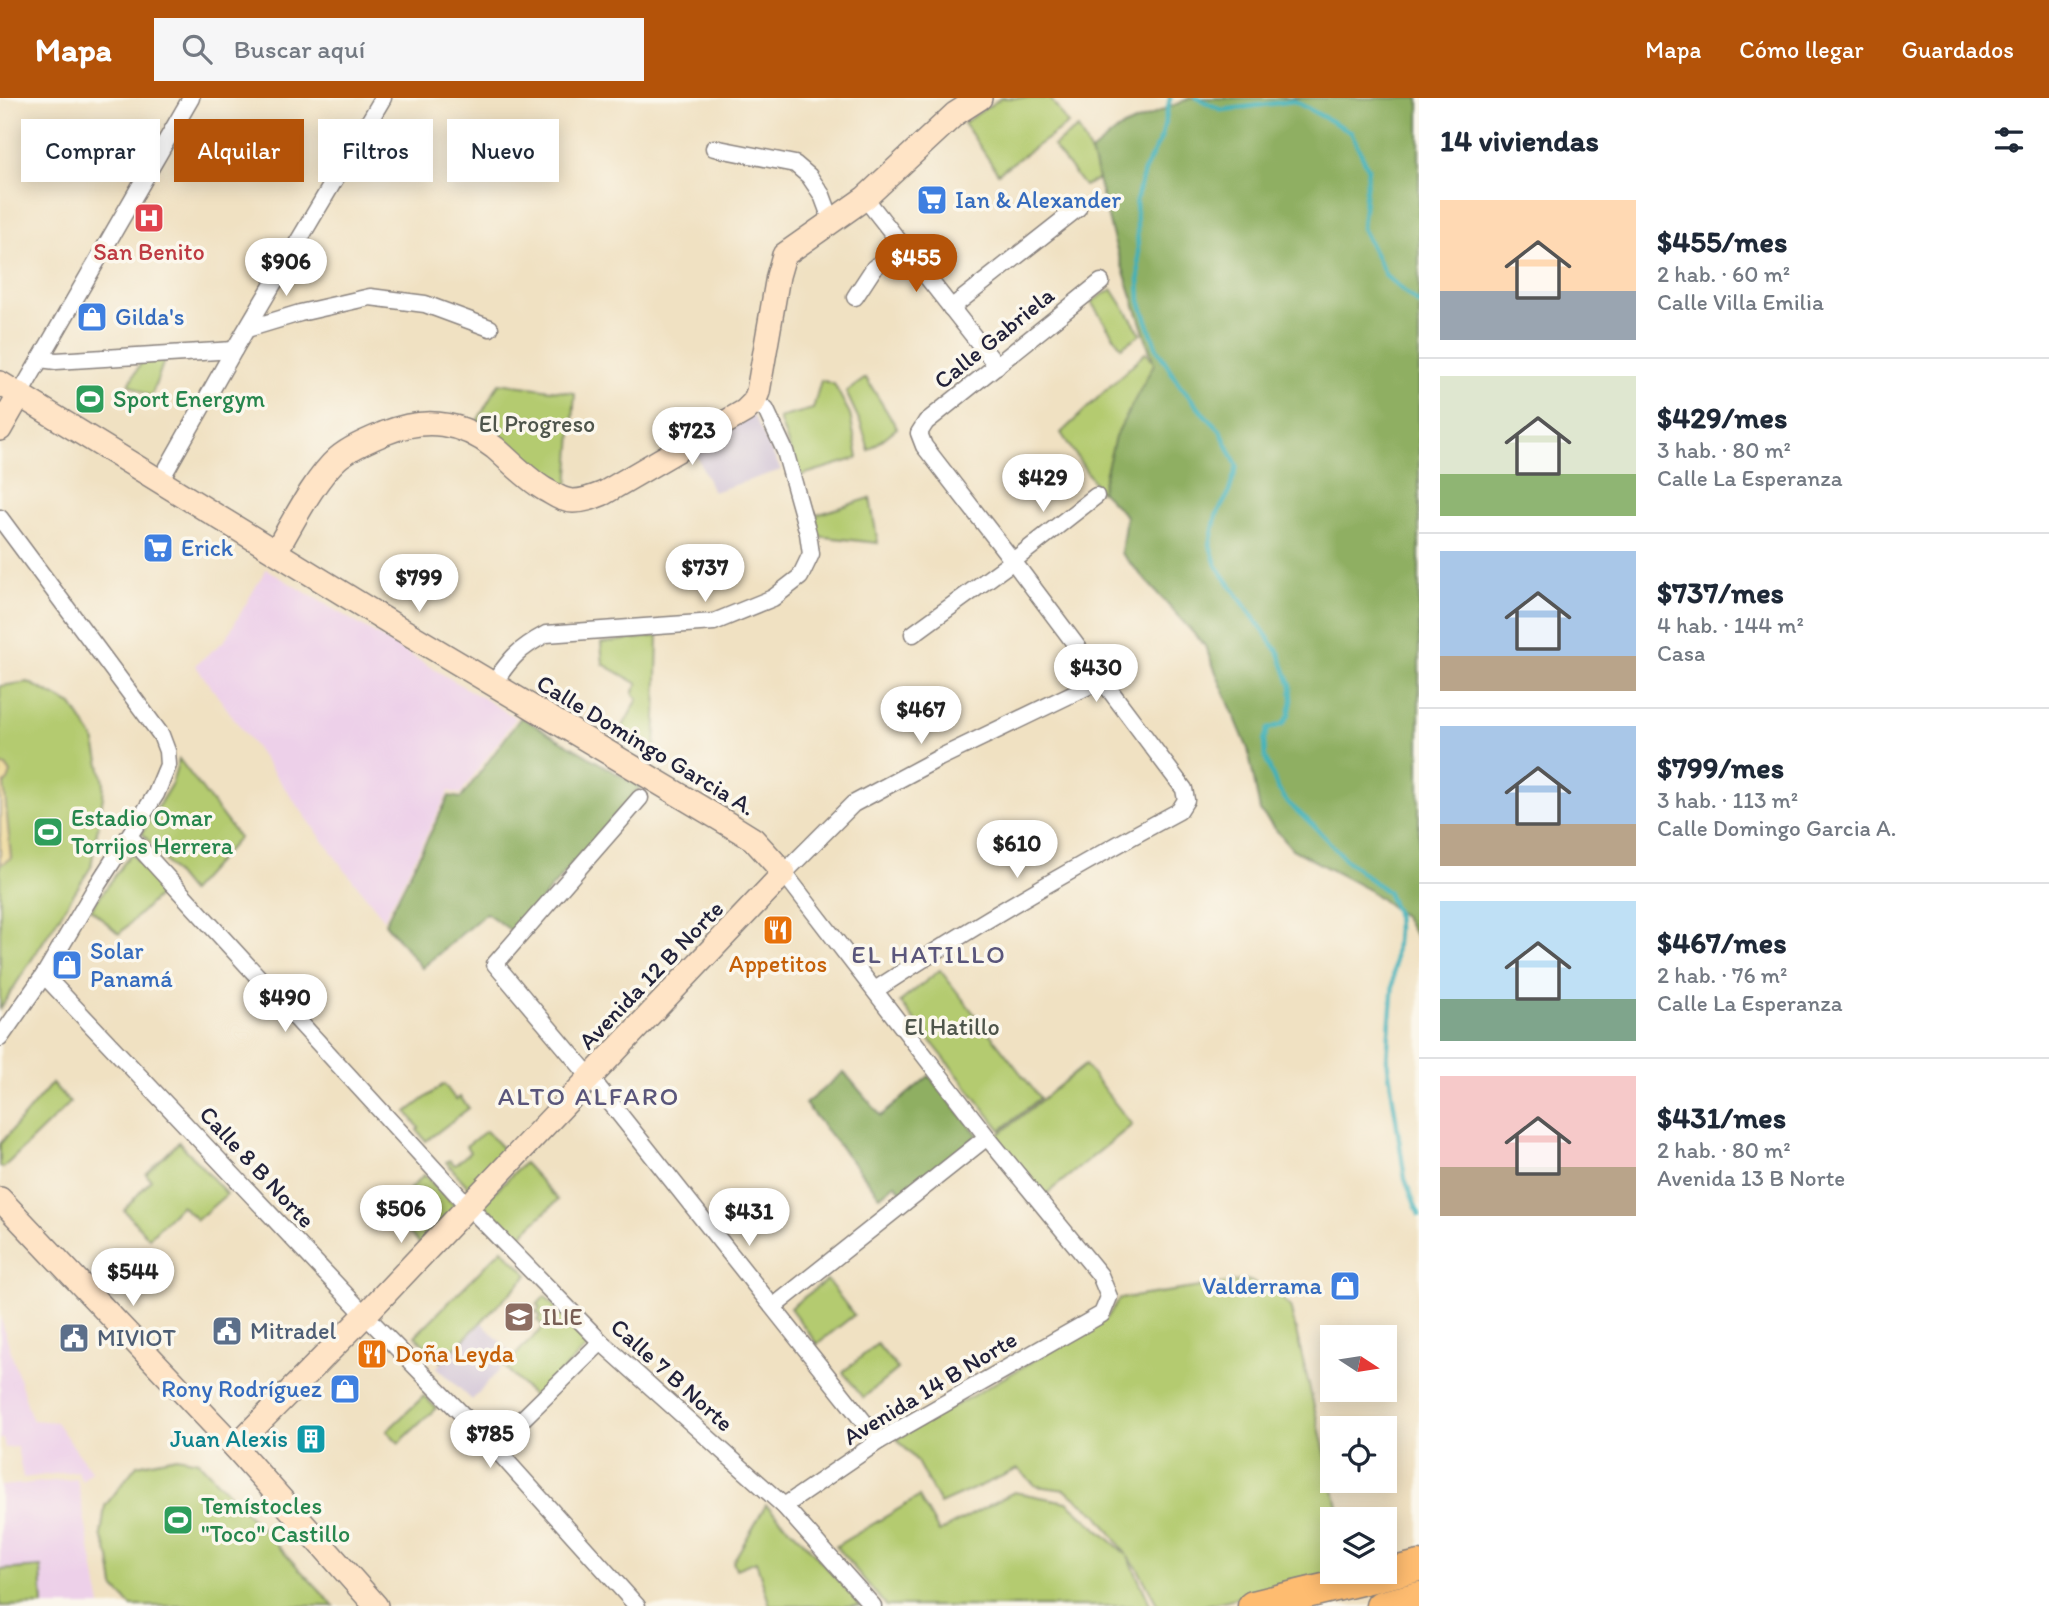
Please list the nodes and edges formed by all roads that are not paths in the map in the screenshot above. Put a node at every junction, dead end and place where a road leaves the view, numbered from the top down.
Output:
1 (191, 98) edge
2 (383, 98) edge
3 (980, 98) edge
4 (714, 148) dead end
5 (865, 198) junction
6 (1078, 208) dead end
7 (832, 222) junction
8 (902, 245) junction
9 (1101, 282) dead end
10 (855, 298) dead end
11 (951, 308) junction
12 (490, 328) dead end
13 (247, 329) junction
14 (234, 349) junction
15 (40, 359) junction
16 (998, 366) junction
17 (0, 383) edge
18 (20, 394) junction
19 (754, 402) junction
20 (0, 429) edge
21 (160, 481) junction
22 (1096, 496) dead end
23 (0, 518) edge
24 (276, 551) junction
25 (1013, 561) junction
26 (913, 634) dead end
27 (1101, 680) junction
28 (492, 684) junction
29 (640, 798) dead end
30 (129, 836) junction
31 (784, 873) junction
32 (44, 975) junction
33 (876, 990) junction
34 (0, 1038) edge
35 (590, 1077) junction
36 (987, 1137) junction
37 (0, 1199) edge
38 (468, 1206) junction
39 (773, 1307) junction
40 (1102, 1314) joint
41 (365, 1315) junction
42 (601, 1342) junction
43 (879, 1441) junction
44 (235, 1447) junction
45 (494, 1447) junction
46 (784, 1506) junction
47 (1419, 1566) edge
48 (1419, 1597) edge
49 (376, 1606) edge
50 (637, 1606) edge
51 (873, 1606) edge
52 (1253, 1606) edge
53 (1381, 1606) edge

1 - 15 street
2 - 13 street
3 - 5 main road
4 - 7 street
5 - 7 main road
5 - 8 street
6 - 11 street
7 - 19 main road
8 - 10 street
8 - 11 street
9 - 16 street, Calle Gabriela
11 - 16 street
12 - 13 street
13 - 14 street
14 - 15 street
14 - 21 street
15 - 18 street
16 - 25 street, Calle Gabriela
17 - 18 main road, Calle Domingo Garcia A.
18 - 20 main road
18 - 21 main road, Calle Domingo Garcia A.
19 - 24 main road
19 - 28 street
21 - 24 main road, Calle Domingo Garcia A.
22 - 25 street
23 - 30 street
24 - 28 main road, Calle Domingo Garcia A.
25 - 26 street
25 - 27 street
27 - 31 street
27 - 33 street
28 - 31 main road, Calle Domingo Garcia A.
29 - 35 street
30 - 32 street
30 - 38 street, Calle 7 B Norte
31 - 33 street, Calle Domingo Garcia A.
31 - 35 main road, Avenida 12 B Norte
32 - 34 street
32 - 41 street, Calle 8 B Norte
33 - 36 street, Calle Domingo Garcia A.
35 - 38 main road, Avenida 12 B Norte
35 - 39 street
36 - 39 street
36 - 40 street, Calle Domingo Garcia A.
37 - 44 main road
38 - 41 main road, Avenida 12 B Norte
38 - 42 street, Calle 7 B Norte
39 - 43 street
40 - 43 street, Avenida 14 B Norte
41 - 44 main road, Avenida 12 B Norte
41 - 45 street, Calle 8 B Norte
42 - 45 street
42 - 46 street, Calle 7 B Norte
43 - 46 street, Avenida 14 B Norte
44 - 49 main road
45 - 50 street, Calle 8 B Norte
46 - 51 street, Calle 7 B Norte
47 - 52 highway
48 - 53 highway

